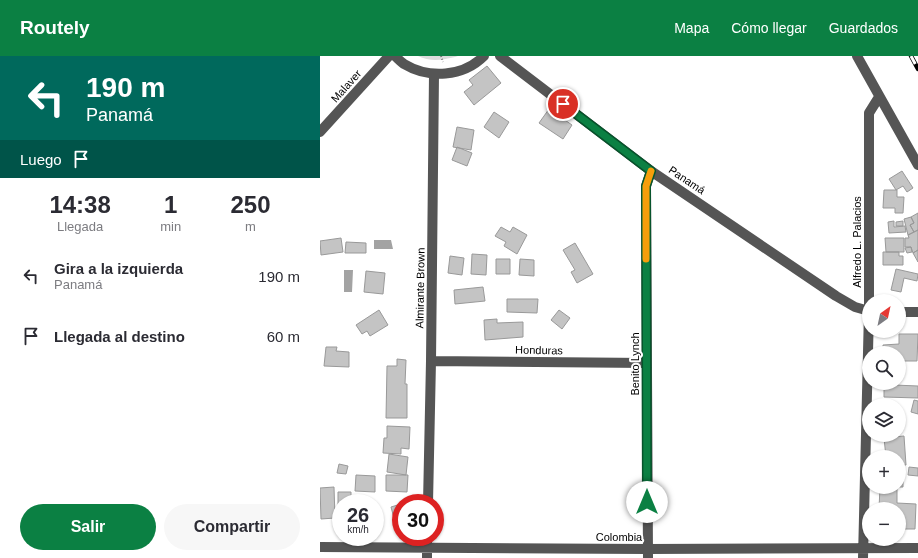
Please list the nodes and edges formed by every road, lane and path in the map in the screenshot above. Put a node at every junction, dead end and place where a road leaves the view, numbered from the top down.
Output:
1 (389, 56) edge
2 (395, 56) edge
3 (484, 56) edge
4 (500, 56) edge
5 (857, 56) edge
6 (434, 74) junction
7 (879, 97) junction
8 (320, 132) edge
9 (918, 165) edge
10 (651, 171) junction
11 (869, 294) edge
12 (862, 309) edge
13 (906, 312) edge
14 (918, 312) edge
15 (868, 338) edge
16 (431, 361) junction
17 (647, 363) junction
18 (428, 494) edge
19 (320, 547) edge
20 (918, 548) edge
21 (427, 553) edge
22 (864, 553) edge
23 (648, 554) edge

1 - 8 street, Malaver
2 - 6 street
3 - 6 street
4 - 10 street, Panamá
5 - 7 street
6 - 16 street, Almirante Brown
7 - 9 street
7 - 11 street, Alfredo L. Palacios
10 - 12 street, Panamá
10 - 17 street, Benito Lynch
13 - 14 street
15 - 22 street, Alfredo L. Palacios
16 - 17 street, Honduras
16 - 18 street, Almirante Brown
17 - 23 street, Benito Lynch
19 - 21 street, Colombia
20 - 22 street, Colombia
21 - 23 street, Colombia
22 - 23 street, Colombia

